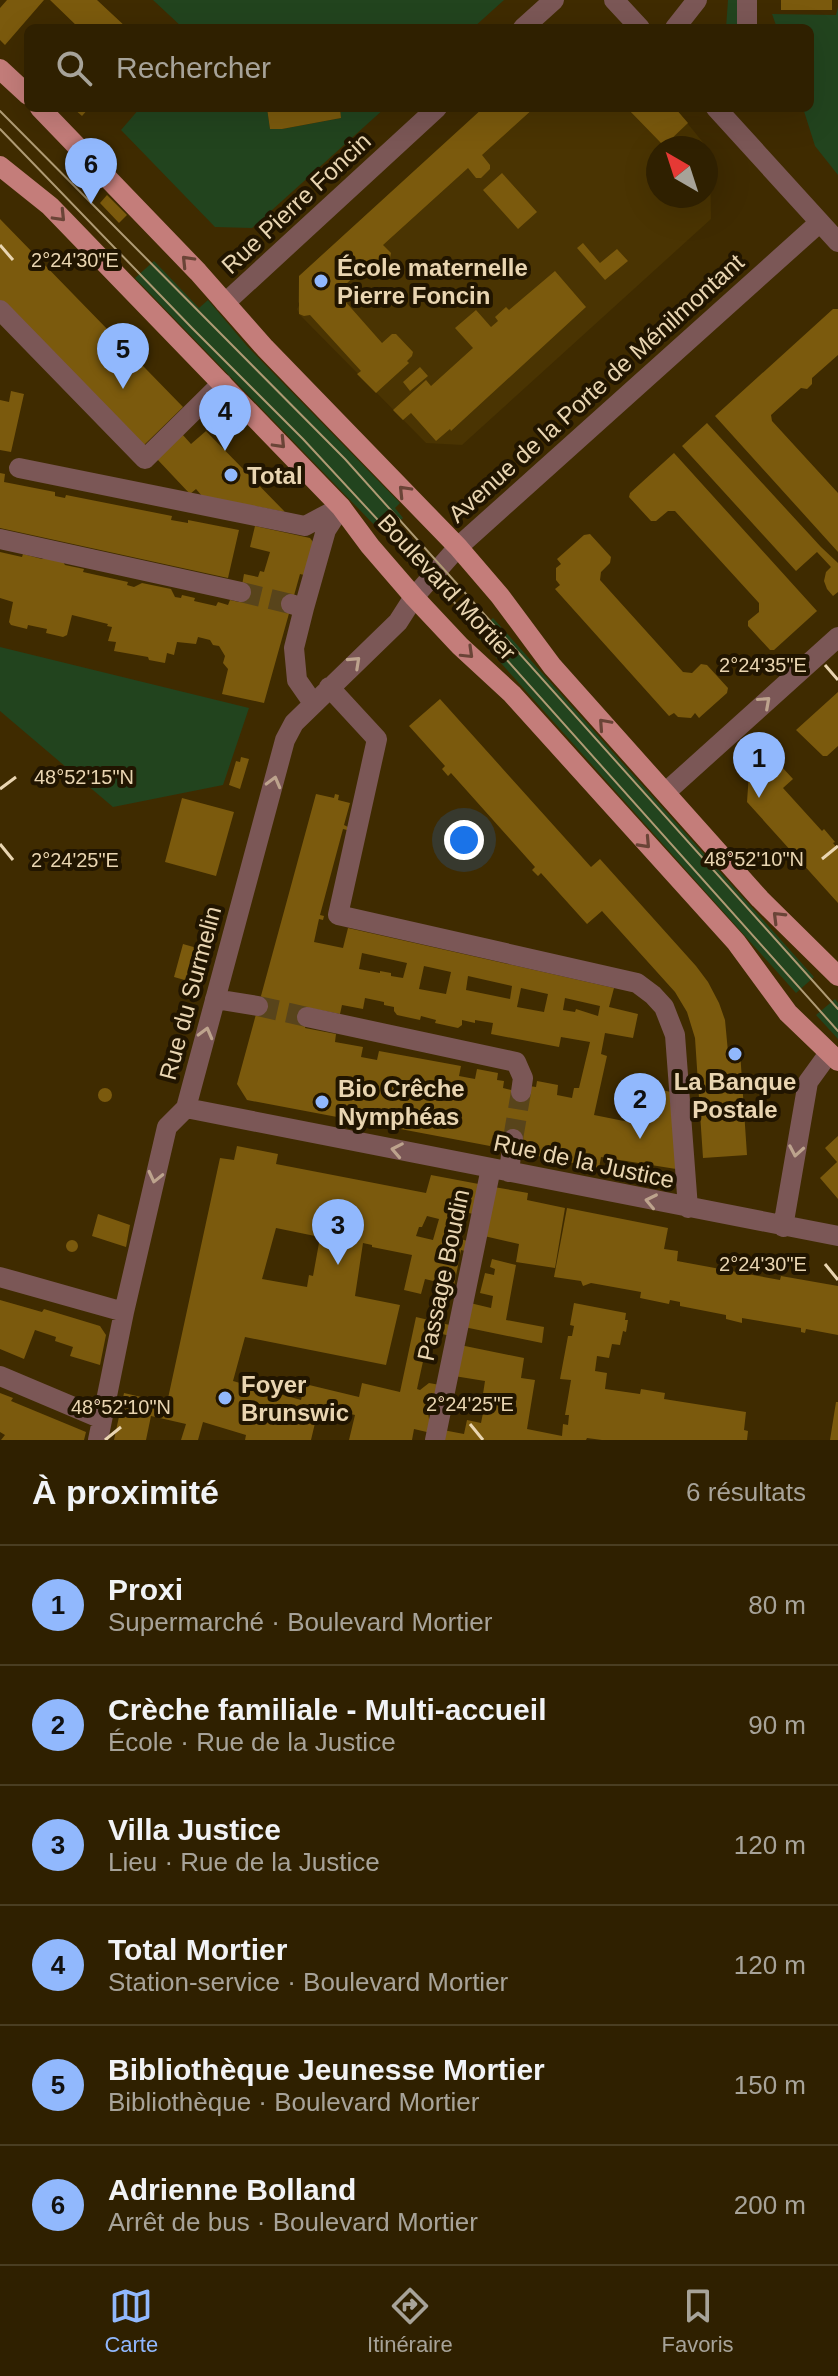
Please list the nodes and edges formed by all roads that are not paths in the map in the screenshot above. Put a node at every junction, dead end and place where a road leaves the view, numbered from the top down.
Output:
1 (554, 0) edge
2 (614, 0) edge
3 (697, 0) edge
4 (747, 0) edge
5 (527, 24) edge
6 (636, 24) edge
7 (678, 24) edge
8 (747, 24) edge
9 (0, 69) edge
10 (24, 91) edge
11 (44, 112) edge
12 (433, 112) edge
13 (720, 112) edge
14 (0, 166) edge
15 (819, 223) junction
16 (838, 242) edge
17 (225, 303) junction
18 (0, 310) edge
19 (222, 383) junction
20 (19, 468) dead end
21 (341, 507) junction
22 (0, 539) edge
23 (458, 547) junction
24 (241, 592) tunnel mouth
25 (414, 597) junction
26 (838, 637) edge
27 (329, 687) junction
28 (313, 703) junction
29 (285, 740) joint
30 (666, 792) junction
31 (838, 976) edge
32 (215, 999) junction
33 (258, 1006) tunnel mouth
34 (307, 1017) tunnel mouth
35 (834, 1057) edge
36 (521, 1092) tunnel mouth
37 (186, 1108) junction
38 (513, 1139) tunnel mouth
39 (500, 1170) junction
40 (688, 1208) junction
41 (783, 1227) junction
42 (838, 1236) edge
43 (0, 1277) edge
44 (124, 1312) junction
45 (0, 1376) edge
46 (102, 1419) junction
47 (98, 1440) edge
48 (435, 1440) edge

1 - 5 street
2 - 6 street
3 - 7 street
4 - 8 street
9 - 10 main road
17 -> 11 main road, Boulevard Mortier
12 - 17 street, Rue Pierre Foncin
13 - 15 street
14 -> 19 main road, Boulevard Mortier
15 - 16 street
15 - 23 street, Avenue de la Porte de Ménilmontant
23 -> 17 main road, Boulevard Mortier
18 - 19 street
19 -> 21 main road, Boulevard Mortier
20 - 21 street
21 - 25 main road, Boulevard Mortier
21 - 28 street
22 - 24 street
23 - 25 street, Avenue de la Porte de Ménilmontant
30 -> 23 main road, Boulevard Mortier
27 -> 25 street, Avenue de la Porte de Ménilmontant
25 -> 35 main road, Boulevard Mortier
30 -> 26 street
27 - 28 street, Avenue de la Porte de Ménilmontant
27 - 40 street
28 - 29 street, Avenue de la Porte de Ménilmontant
32 -> 29 street, Rue du Surmelin
31 -> 30 main road, Boulevard Mortier
32 - 33 street
37 -> 32 street, Rue du Surmelin
34 - 36 street
35 -> 41 street
39 -> 37 street, Rue de la Justice
37 -> 44 street, Rue du Surmelin
38 - 39 street, Passage Boudin
40 -> 39 street, Rue de la Justice
39 - 48 street, Passage Boudin
40 - 41 street, Rue de la Justice
41 - 42 street, Rue de la Justice
43 - 44 street
44 - 46 street, Rue du Surmelin
45 - 46 street
46 - 47 street, Rue du Surmelin

